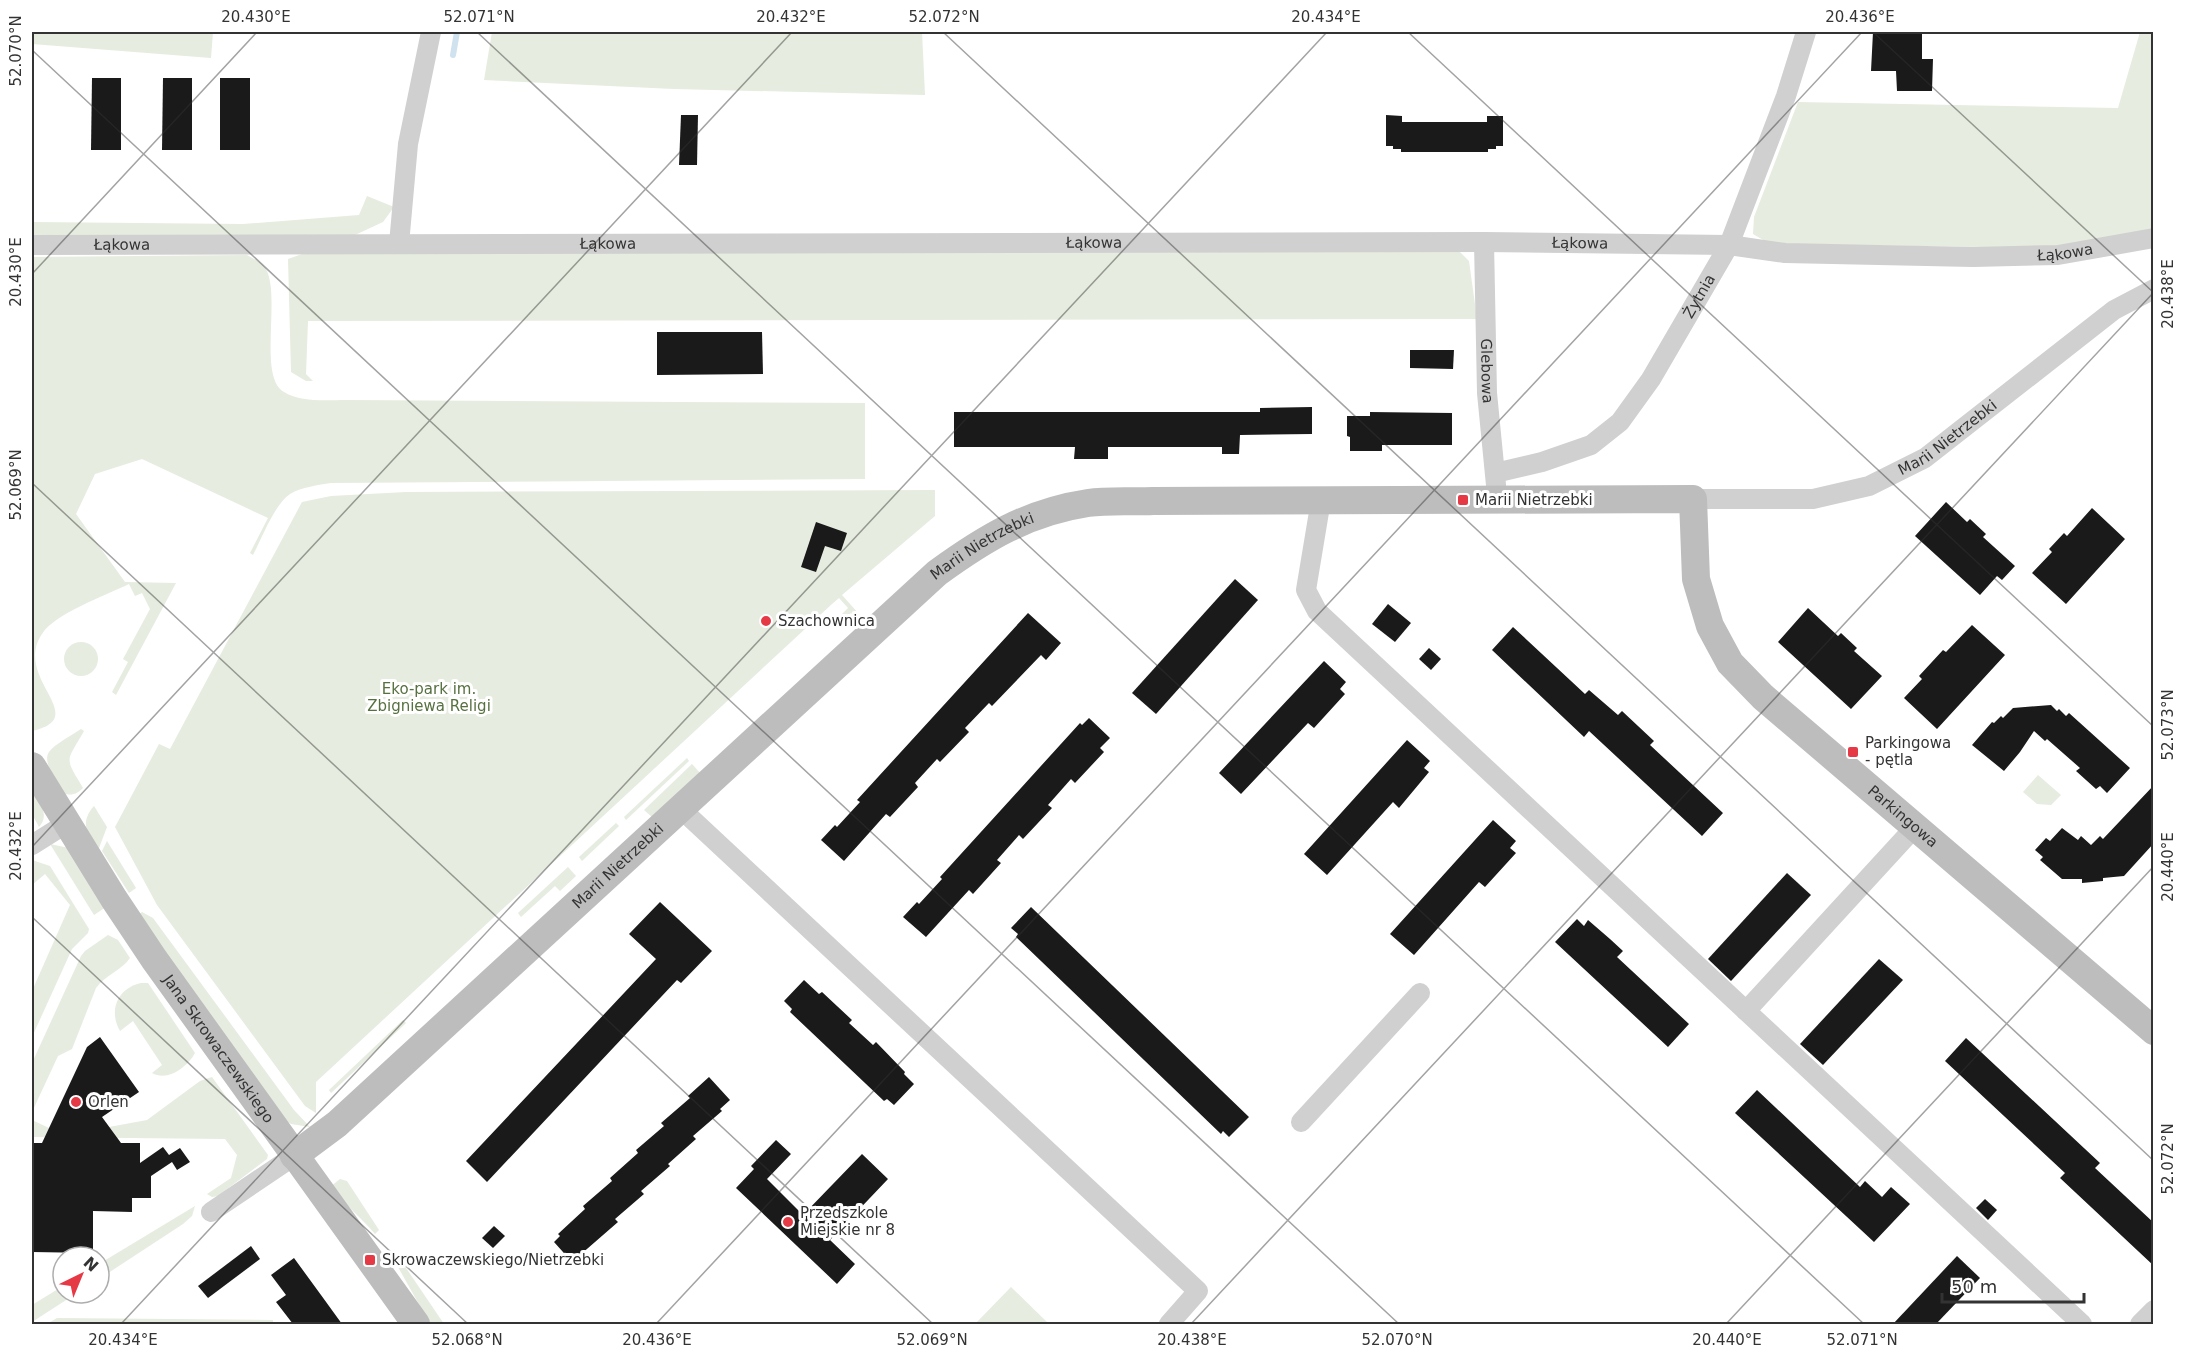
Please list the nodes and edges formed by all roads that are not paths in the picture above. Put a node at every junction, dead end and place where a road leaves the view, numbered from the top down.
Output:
1 (431, 32) edge
2 (1806, 32) edge
3 (2154, 238) edge
4 (1484, 242) junction
5 (399, 244) junction
6 (1729, 244) junction
7 (32, 245) edge
8 (2154, 290) edge
9 (1496, 486) junction
10 (1693, 499) junction
11 (1321, 500) junction
12 (32, 766) edge
13 (681, 809) junction
14 (67, 823) junction
15 (1915, 827) junction
16 (32, 845) edge
17 (1420, 993) dead end
18 (1746, 1011) junction
19 (2154, 1031) edge
20 (1301, 1122) dead end
21 (294, 1156) junction
22 (211, 1212) dead end
23 (2154, 1310) edge
24 (416, 1324) edge
25 (1169, 1324) edge
26 (2082, 1324) edge
27 (2140, 1324) edge

1 - 5 street
2 - 6 street, Żytnia
3 - 6 street, Łąkowa
4 - 5 street, Łąkowa
4 - 6 street, Łąkowa
4 - 9 street, Glebowa
5 - 7 street, Łąkowa
6 - 9 street, Żytnia
8 - 10 street, Marii Nietrzebki
9 - 10 street, Marii Nietrzebki
9 - 11 street, Marii Nietrzebki
10 - 15 street, Parkingowa
11 - 13 street, Marii Nietrzebki
11 - 18 street
12 - 14 street, Jana Skrowaczewskiego
13 - 21 street, Marii Nietrzebki
13 - 25 street
14 - 16 street
14 - 21 street, Jana Skrowaczewskiego
15 - 18 street
15 - 19 street, Parkingowa
17 - 20 street
18 - 26 street
21 - 22 street
21 - 24 street, Jana Skrowaczewskiego
23 - 27 street

